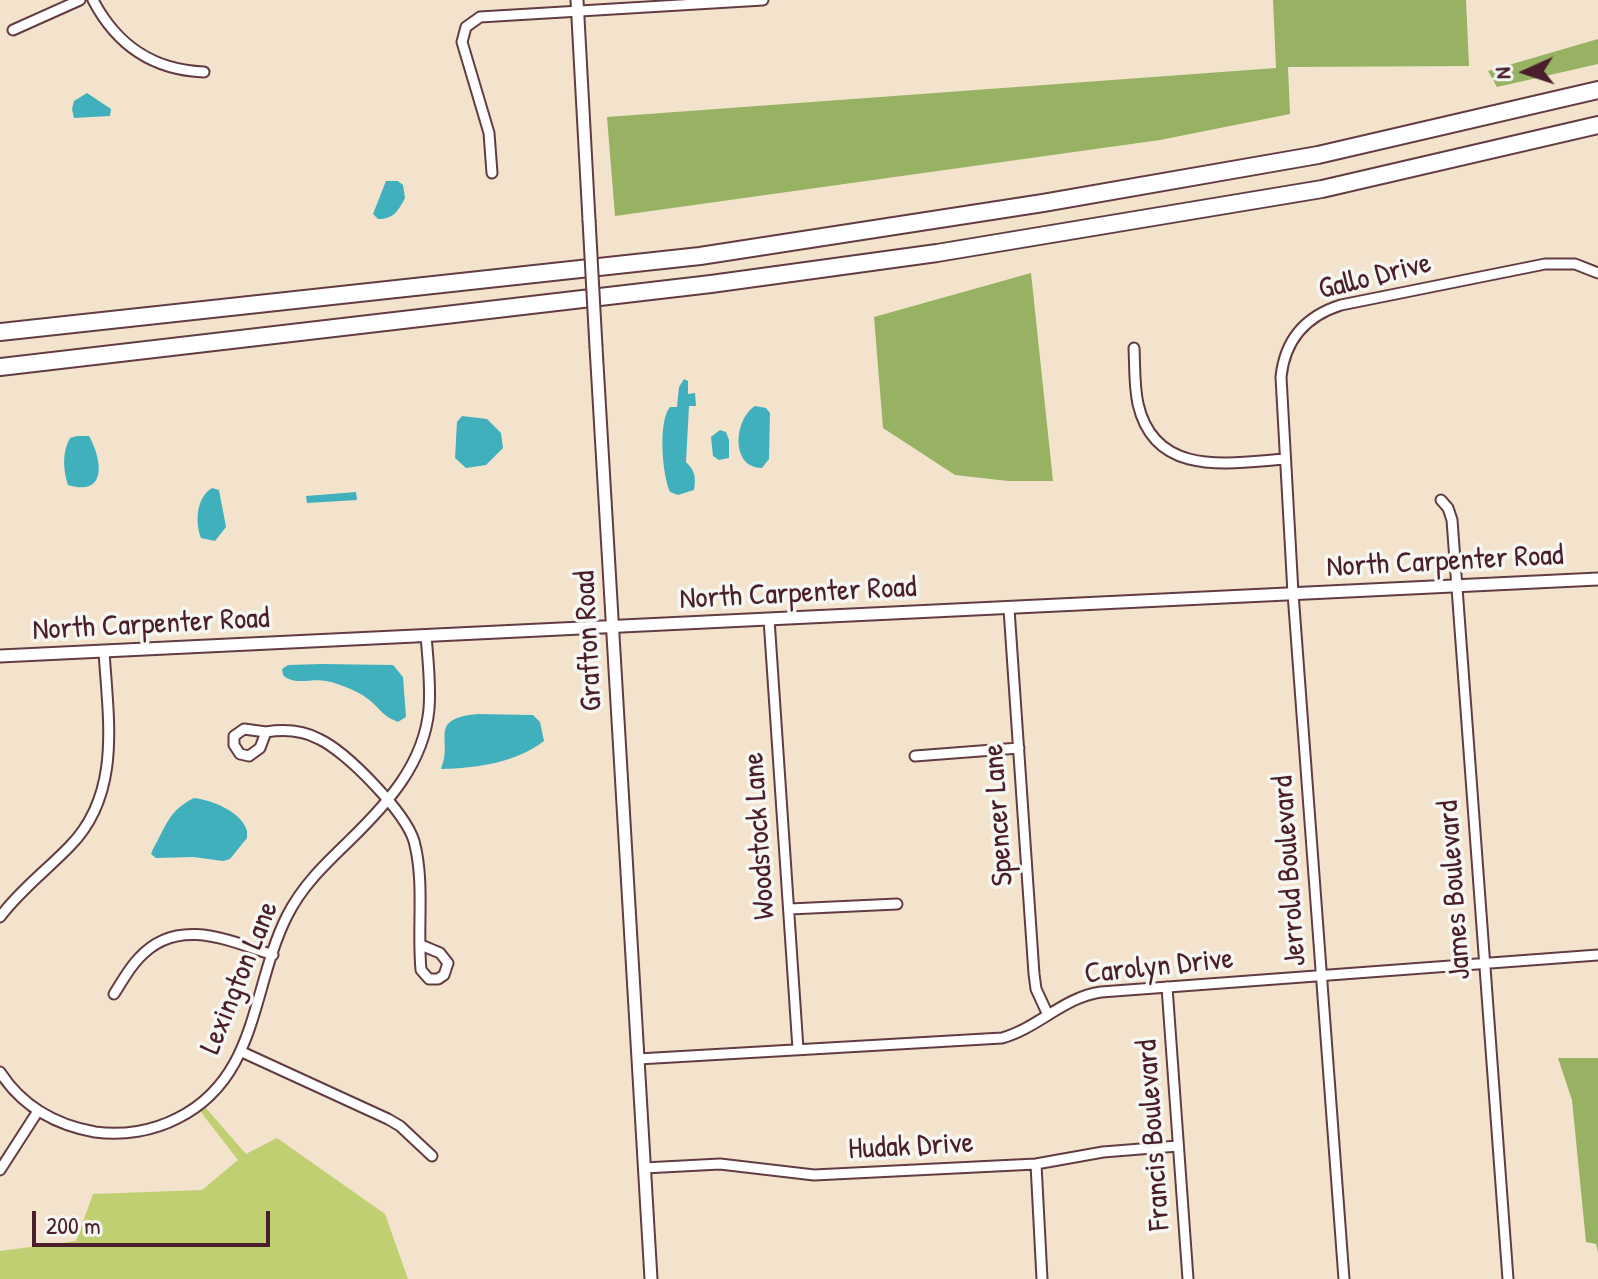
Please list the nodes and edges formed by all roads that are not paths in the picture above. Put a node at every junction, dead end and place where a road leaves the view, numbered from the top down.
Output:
1 (80, 0) edge
2 (93, 0) edge
3 (763, 0) edge
4 (578, 6) edge
5 (13, 30) dead end
6 (204, 72) dead end
7 (1598, 90) edge
8 (1598, 125) edge
9 (492, 173) dead end
10 (1598, 273) edge
11 (0, 332) edge
12 (1134, 348) dead end
13 (0, 367) edge
14 (1285, 459) junction
15 (1441, 500) dead end
16 (1598, 579) edge
17 (1456, 586) junction
18 (1293, 593) junction
19 (1009, 609) junction
20 (769, 619) junction
21 (613, 627) junction
22 (426, 636) junction
23 (104, 651) junction
24 (0, 656) edge
25 (266, 732) dead end
26 (1019, 748) junction
27 (915, 756) dead end
28 (387, 800) junction
29 (897, 904) dead end
30 (790, 909) junction
31 (0, 917) edge
32 (421, 945) dead end
33 (273, 955) junction
34 (1598, 955) edge
35 (1485, 964) junction
36 (1322, 976) junction
37 (1167, 987) junction
38 (114, 994) dead end
39 (1048, 1015) junction
40 (798, 1049) junction
41 (242, 1052) junction
42 (638, 1059) junction
43 (0, 1072) edge
44 (38, 1111) junction
45 (1178, 1146) junction
46 (432, 1156) dead end
47 (1036, 1164) junction
48 (644, 1168) junction
49 (0, 1170) edge
50 (651, 1279) edge
51 (1042, 1279) edge
52 (1188, 1279) edge
53 (1344, 1279) edge
54 (1508, 1279) edge

1 - 5 street
2 - 6 street
3 - 4 street
4 - 9 street
4 - 21 street, Grafton Road, bridge
7 - 11 highway
8 - 13 highway
10 - 14 street, Gallo Drive
12 - 14 street
14 - 18 street, Jerrold Boulevard
15 - 17 street, James Boulevard
16 - 17 street, North Carpenter Road
17 - 18 street, North Carpenter Road
17 - 35 street, James Boulevard
18 - 19 street, North Carpenter Road
18 - 36 street, Jerrold Boulevard
19 - 20 street, North Carpenter Road
19 - 26 street, Spencer Lane
20 - 21 street, North Carpenter Road
20 - 30 street, Woodstock Lane
21 - 22 street, North Carpenter Road
21 - 42 street, Grafton Road
22 - 23 street, North Carpenter Road
22 - 28 street, Lexington Lane
23 - 24 street, North Carpenter Road
23 - 31 street
25 - 28 street
26 - 27 street
26 - 39 street, Spencer Lane
28 - 32 street
28 - 33 street, Lexington Lane
29 - 30 street
30 - 40 street, Woodstock Lane
33 - 38 street
33 - 41 street, Lexington Lane
34 - 35 street, Carolyn Drive
35 - 36 street, Carolyn Drive
35 - 54 street, James Boulevard
36 - 37 street, Carolyn Drive
36 - 53 street, Jerrold Boulevard
37 - 39 street, Carolyn Drive
37 - 45 street, Francis Boulevard
39 - 40 street, Carolyn Drive
40 - 42 street, Carolyn Drive
41 - 44 street, Lexington Lane
41 - 46 street
42 - 48 street, Grafton Road
43 - 44 street, Lexington Lane
44 - 49 street
45 - 47 street, Hudak Drive
45 - 52 street, Francis Boulevard
47 - 48 street, Hudak Drive
47 - 51 street
48 - 50 street, Grafton Road

